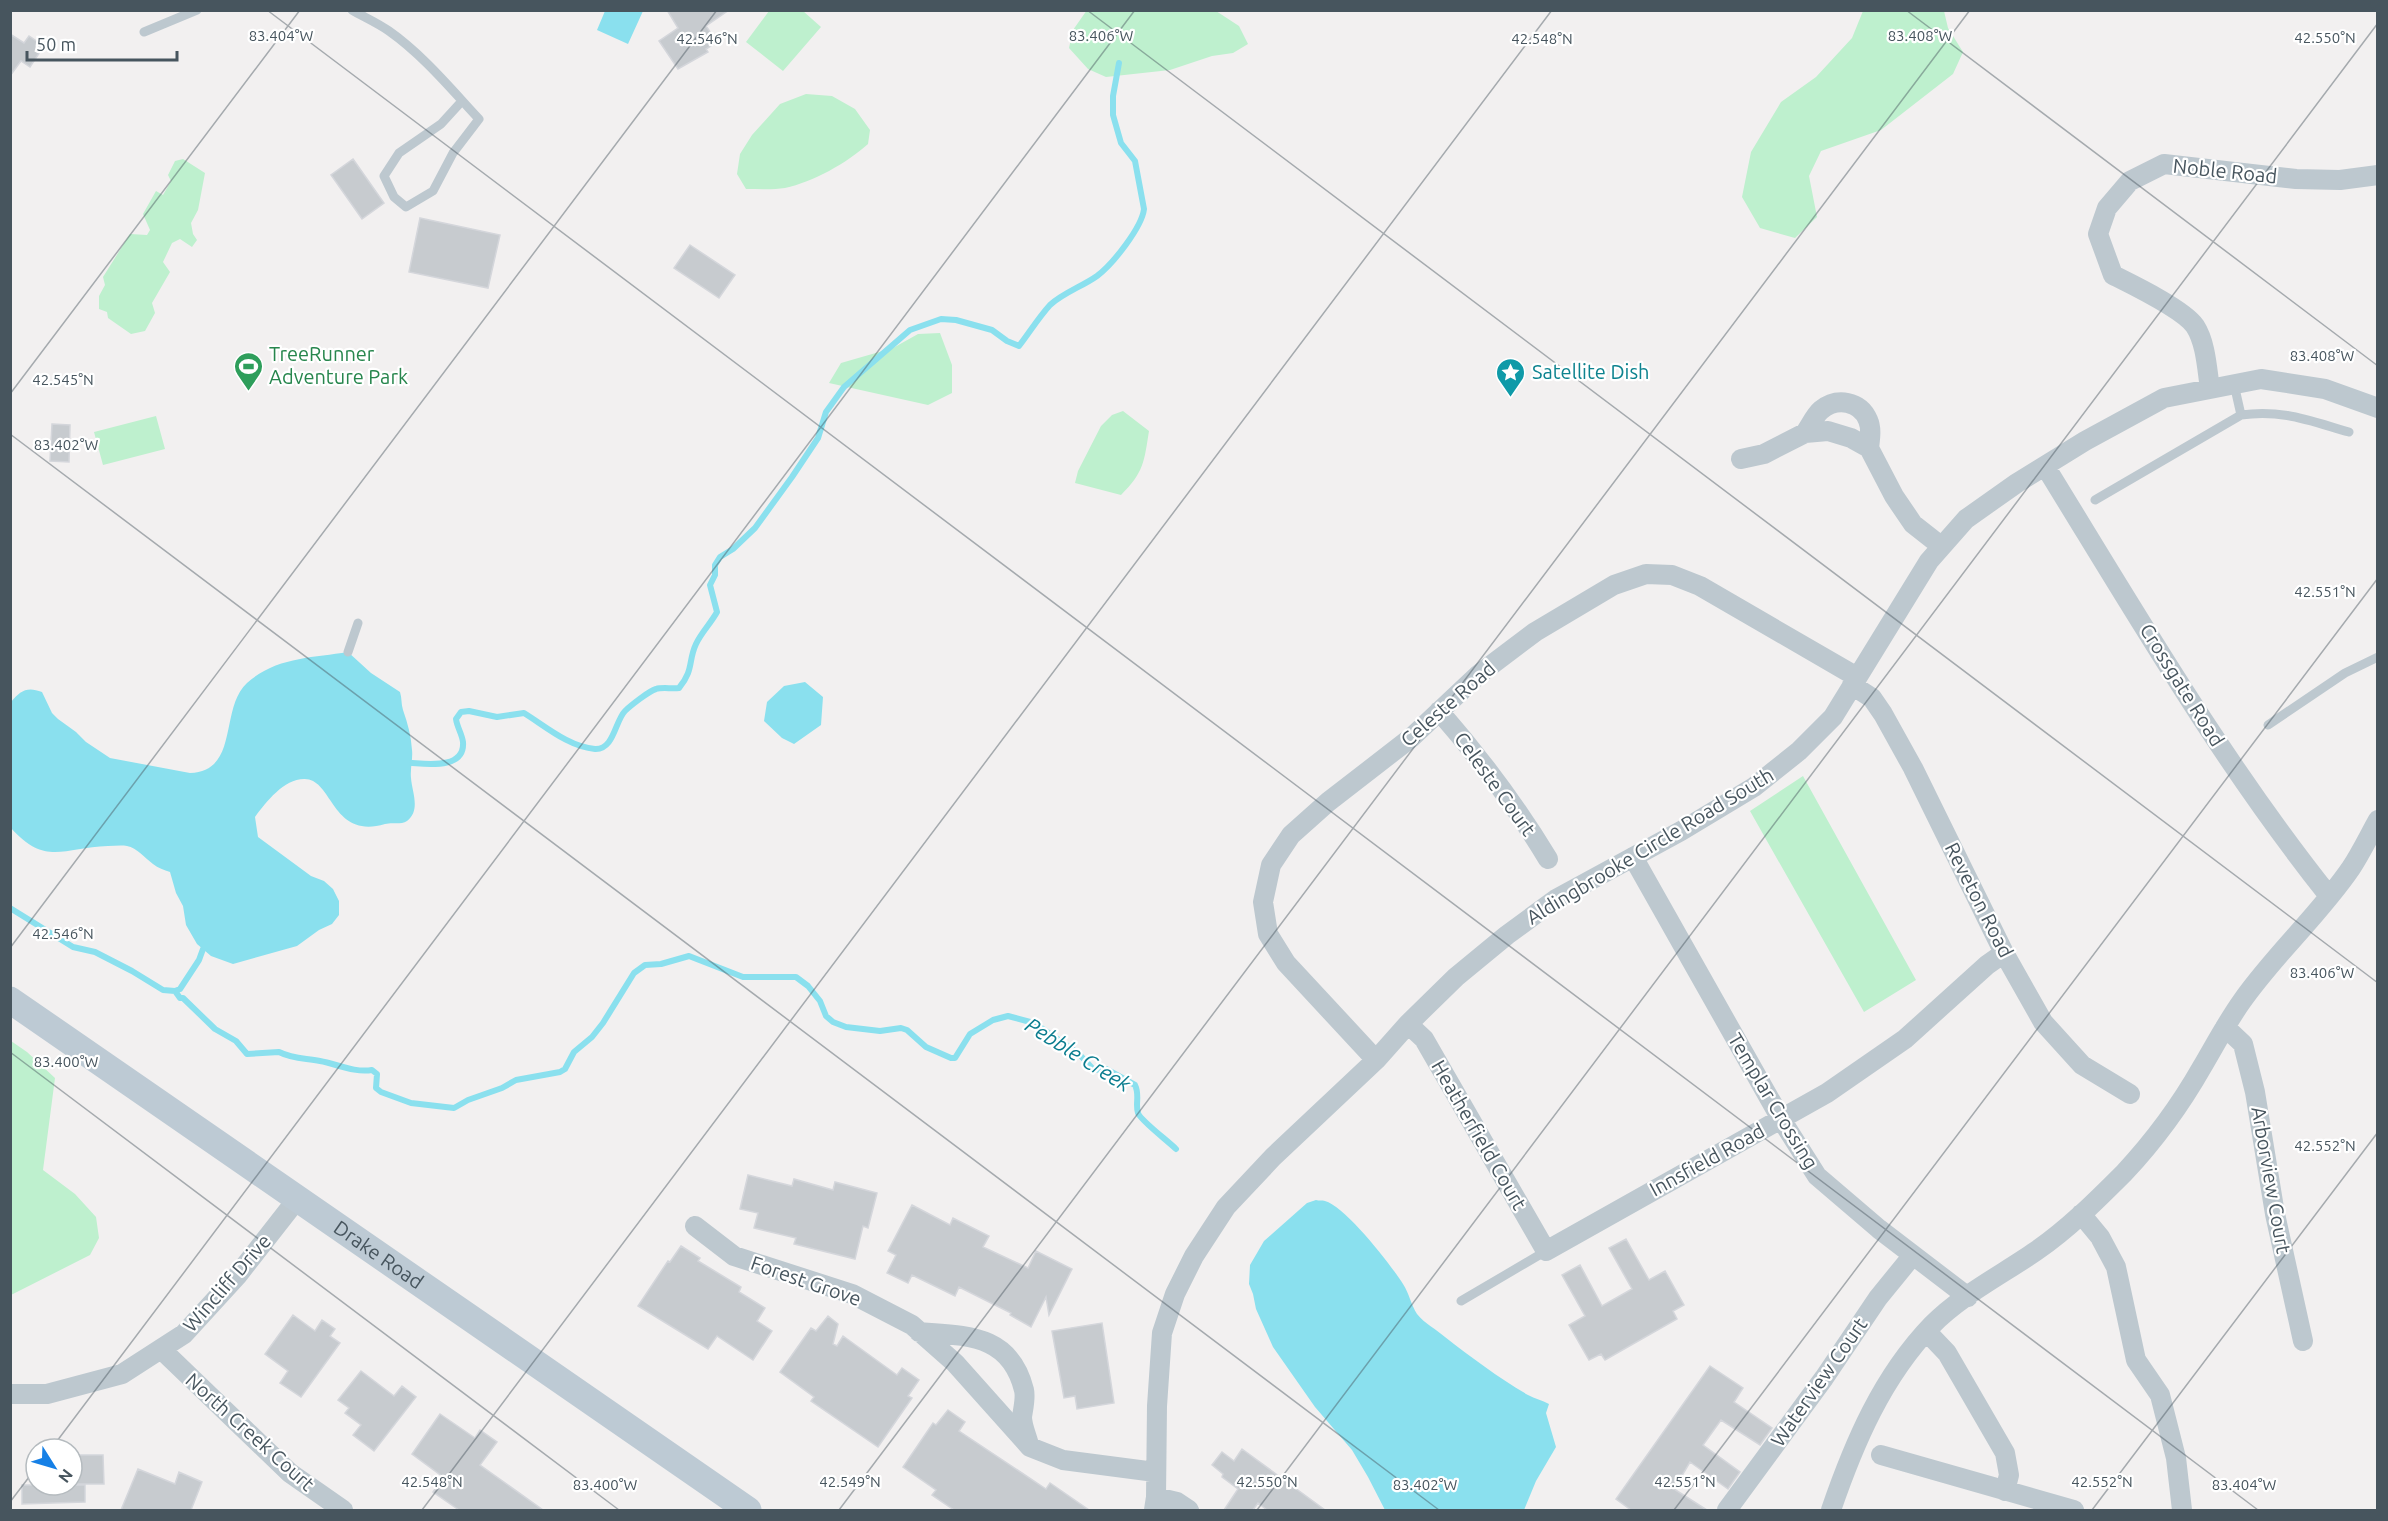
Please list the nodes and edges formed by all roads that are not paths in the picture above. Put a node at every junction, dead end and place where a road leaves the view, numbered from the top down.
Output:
1 (197, 10) edge
2 (352, 10) edge
3 (144, 32) dead end
4 (462, 101) junction
5 (2378, 175) edge
6 (2234, 384) junction
7 (2210, 389) junction
8 (2378, 408) edge
9 (2241, 415) junction
10 (2349, 432) dead end
11 (1805, 433) junction
12 (1869, 448) junction
13 (1740, 459) dead end
14 (2045, 466) junction
15 (2095, 500) dead end
16 (1941, 546) junction
17 (358, 622) dead end
18 (348, 652) dead end
19 (2378, 657) edge
20 (1855, 681) junction
21 (1439, 711) junction
22 (2268, 725) dead end
23 (2378, 820) edge
24 (1633, 857) junction
25 (1548, 859) dead end
26 (2329, 896) junction
27 (2004, 953) junction
28 (10, 1000) edge
29 (1408, 1024) junction
30 (2225, 1027) junction
31 (1376, 1060) junction
32 (2130, 1094) dead end
33 (1781, 1119) junction
34 (298, 1198) junction
35 (2081, 1214) junction
36 (695, 1226) dead end
37 (1546, 1251) junction
38 (1913, 1255) junction
39 (1968, 1297) junction
40 (1461, 1301) dead end
41 (919, 1332) junction
42 (1926, 1332) junction
43 (2303, 1341) dead end
44 (160, 1349) junction
45 (10, 1394) edge
46 (1030, 1447) junction
47 (1881, 1455) dead end
48 (1155, 1472) junction
49 (2006, 1491) junction
50 (1155, 1504) edge
51 (343, 1510) edge
52 (748, 1510) edge
53 (1189, 1510) edge
54 (1727, 1510) edge
55 (1831, 1510) edge
56 (2074, 1510) edge
57 (2182, 1510) edge

1 - 3 lane
2 - 4 lane
4 - 4 lane
5 - 7 street, Noble Road
6 - 7 street, Aldingbrooke Circle Road South
6 - 8 street, Aldingbrooke Circle Road South
6 - 9 lane
7 - 14 street, Aldingbrooke Circle Road South
9 - 10 lane
9 - 15 lane
11 - 12 street
11 - 12 street
11 - 13 street
12 - 16 street
14 - 16 street, Aldingbrooke Circle Road South
14 - 26 street, Crossgate Road
16 - 20 street, Aldingbrooke Circle Road South
17 - 18 lane
19 - 22 lane
20 - 21 street, Celeste Road
20 - 24 street, Aldingbrooke Circle Road South
20 - 27 street, Reveton Road
21 - 25 street, Celeste Court
21 - 31 street, Celeste Road
23 - 26 street
24 - 29 street, Aldingbrooke Circle Road South
24 - 33 street, Templar Crossing
26 - 30 street
27 - 32 street, Reveton Road
27 - 33 street, Innsfield Road
28 - 34 street, Drake Road
29 - 31 street, Aldingbrooke Circle Road South
29 - 37 street, Heatherfield Court
30 - 35 street
30 - 43 street, Arborview Court
31 - 48 street, Aldingbrooke Circle Road South
33 - 37 street, Innsfield Road
33 - 38 street, Templar Crossing
34 - 44 street, Wincliff Drive
34 - 52 street, Drake Road
35 - 39 street
35 - 57 street
36 - 41 street, Forest Grove
37 - 40 lane
38 - 39 street, Templar Crossing
38 - 54 street, Waterview Court
39 - 42 street
41 - 46 street, Forest Grove
41 - 46 street, Forest Grove
42 - 49 street
42 - 55 street
44 - 45 street, Wincliff Drive
44 - 51 street, North Creek Court
46 - 48 street, Forest Grove
47 - 49 street
48 - 50 street, Aldingbrooke Circle Road South
49 - 56 street
50 - 53 street

